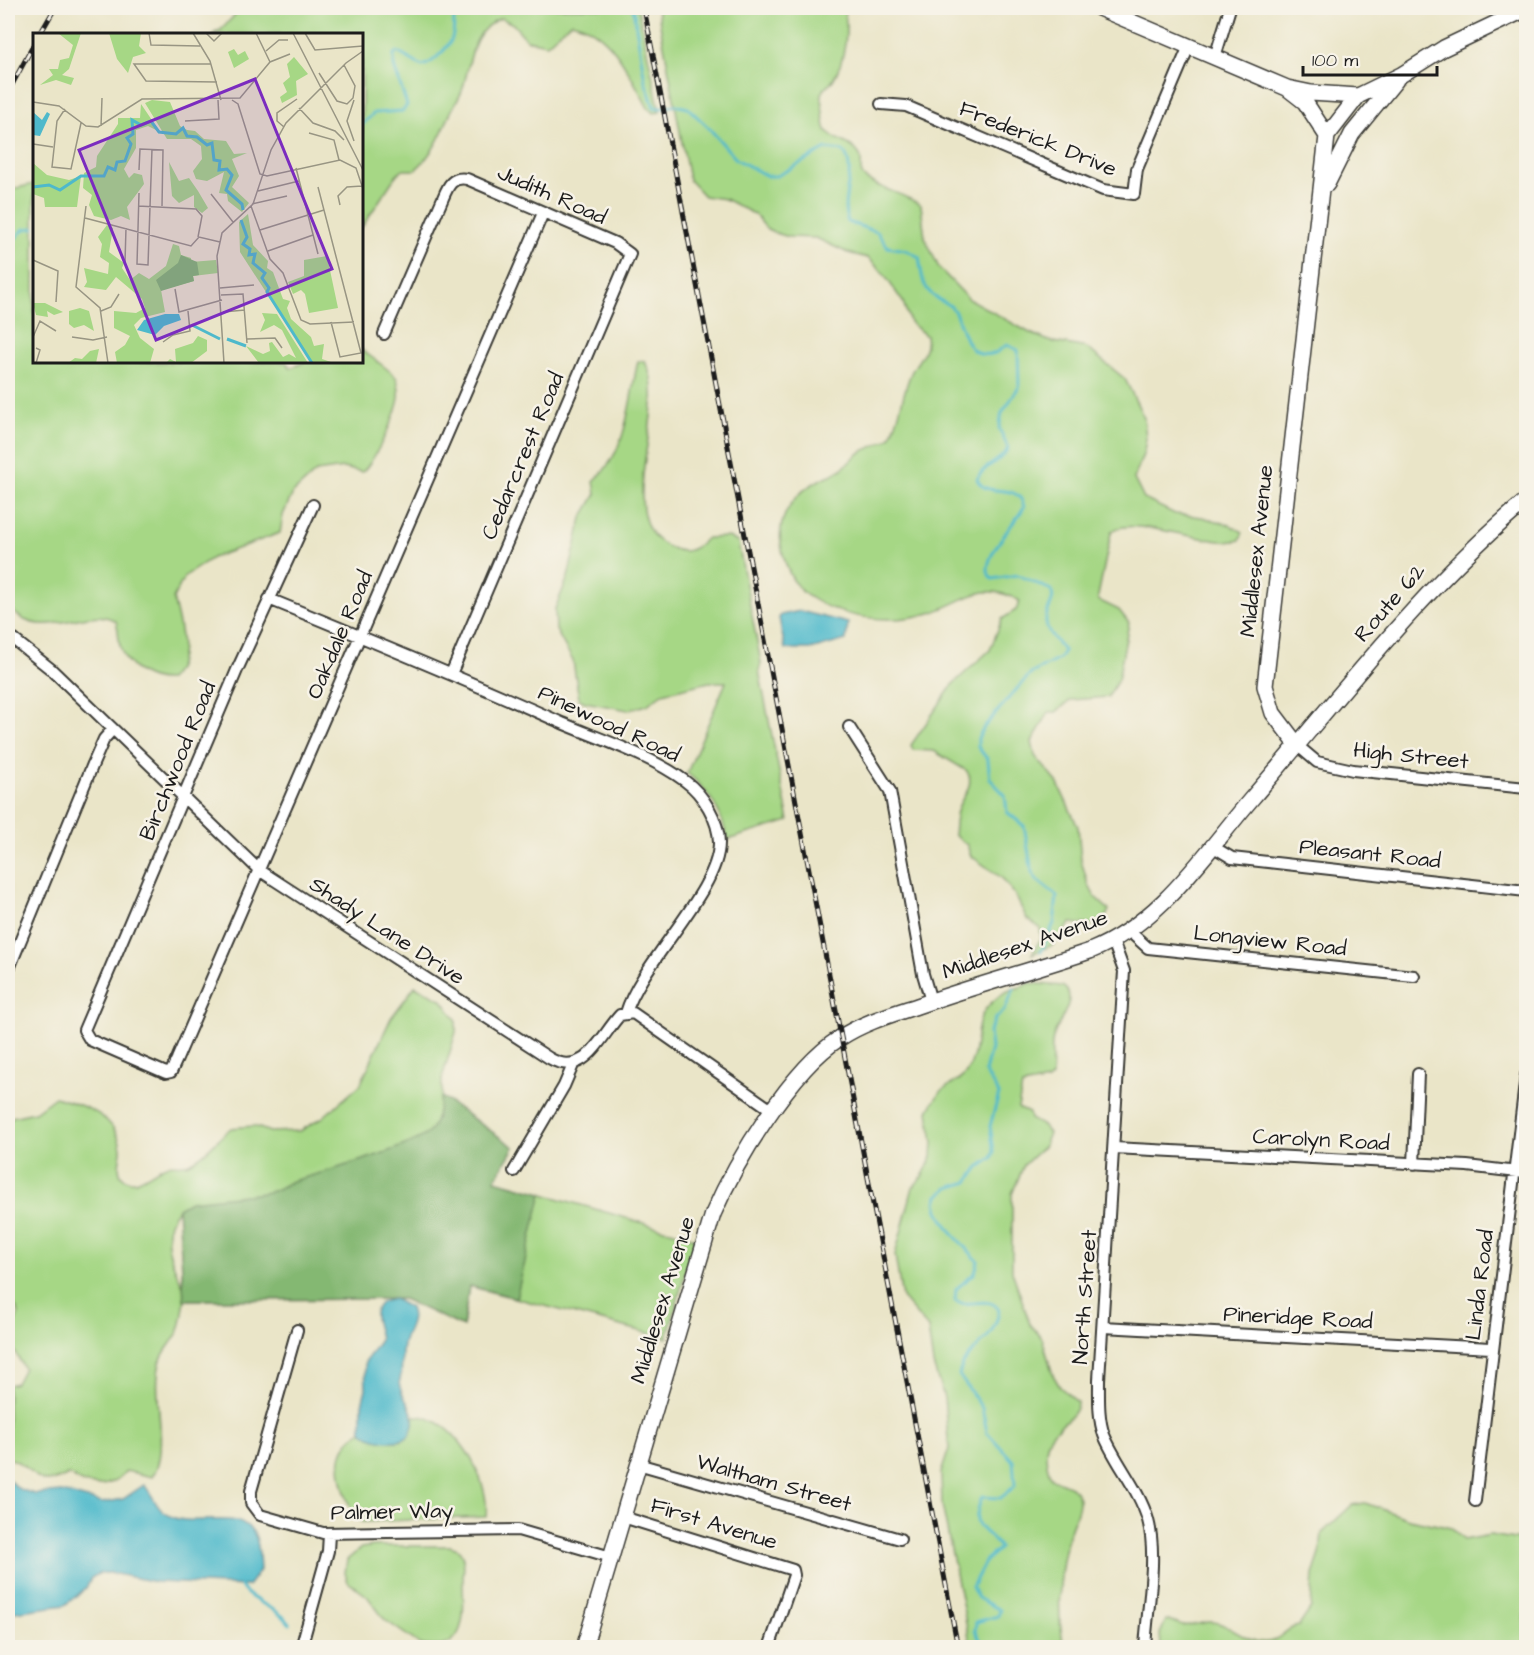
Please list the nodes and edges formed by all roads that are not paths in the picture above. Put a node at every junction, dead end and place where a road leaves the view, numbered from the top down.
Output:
1 (1099, 8) edge
2 (1230, 8) edge
3 (1527, 9) edge
4 (1189, 46) junction
5 (1215, 57) junction
6 (1401, 75) junction
7 (1287, 88) junction
8 (1358, 96) junction
9 (881, 104) dead end
10 (1356, 128) junction
11 (1327, 136) junction
12 (1321, 201) junction
13 (543, 213) junction
14 (629, 253) joint
15 (384, 334) dead end
16 (1527, 501) edge
17 (313, 505) dead end
18 (269, 599) junction
19 (8, 635) edge
20 (362, 636) junction
21 (451, 674) junction
22 (849, 727) dead end
23 (113, 729) junction
24 (1298, 746) junction
25 (1527, 788) edge
26 (184, 797) junction
27 (1212, 846) junction
28 (259, 870) junction
29 (1527, 891) edge
30 (1129, 931) junction
31 (1113, 941) junction
32 (8, 971) edge
33 (1414, 976) dead end
34 (931, 1001) junction
35 (626, 1013) junction
36 (573, 1065) junction
37 (171, 1072) joint
38 (1418, 1074) dead end
39 (1527, 1075) edge
40 (773, 1111) junction
41 (1114, 1148) junction
42 (1414, 1164) junction
43 (514, 1171) dead end
44 (1514, 1171) junction
45 (1527, 1173) edge
46 (1103, 1327) junction
47 (297, 1329) dead end
48 (1491, 1348) junction
49 (638, 1464) junction
50 (1475, 1501) dead end
51 (623, 1517) junction
52 (329, 1534) junction
53 (900, 1539) dead end
54 (611, 1557) junction
55 (301, 1647) edge
56 (584, 1647) edge
57 (769, 1647) edge
58 (1145, 1647) edge

1 - 4 main road
2 - 5 street
3 - 6 main road
4 - 5 main road
4 - 9 street, Frederick Drive
5 - 7 main road
6 - 8 main road
6 - 10 main road, Middlesex Avenue
7 - 8 main road
7 - 11 main road
8 - 10 main road
8 - 11 main road
10 - 11 main road
10 - 12 main road, Middlesex Avenue
11 - 12 main road, Middlesex Avenue
12 - 24 main road, Middlesex Avenue
13 - 14 street, Judith Road
13 - 15 street, Judith Road
13 - 20 street, Oakdale Road
14 - 21 street, Cedarcrest Road
16 - 24 main road, Route 62
17 - 18 street, Birchwood Road
18 - 20 street, Pinewood Road
18 - 26 street, Birchwood Road
19 - 23 street, Shady Lane Drive
20 - 21 street, Pinewood Road
20 - 28 street, Oakdale Road
21 - 35 street, Pinewood Road
22 - 34 street
23 - 26 street, Shady Lane Drive
23 - 32 street
24 - 25 street, High Street
24 - 27 main road, Middlesex Avenue
26 - 28 street, Shady Lane Drive
26 - 37 street, Birchwood Road
27 - 29 street, Pleasant Road
27 - 30 main road, Middlesex Avenue
28 - 36 street, Shady Lane Drive
28 - 37 street, Oakdale Road
30 - 31 main road, Middlesex Avenue
30 - 33 street, Longview Road
31 - 34 main road, Middlesex Avenue
31 - 41 street, North Street
34 - 40 main road, Middlesex Avenue
35 - 36 street
35 - 40 street
36 - 43 street
38 - 42 street
39 - 44 street, Linda Road
40 - 49 main road, Middlesex Avenue
41 - 42 street, Carolyn Road
41 - 46 street, North Street
42 - 44 street, Carolyn Road
44 - 45 street, Carolyn Road
44 - 48 street, Linda Road
46 - 48 street, Pineridge Road
46 - 58 street, North Street
47 - 52 street, Palmer Way
48 - 50 street, Linda Road
49 - 51 main road, Middlesex Avenue
49 - 53 street, Waltham Street
51 - 54 main road, Middlesex Avenue
51 - 57 street, First Avenue
52 - 54 street, Palmer Way
52 - 55 street
54 - 56 main road, Middlesex Avenue

